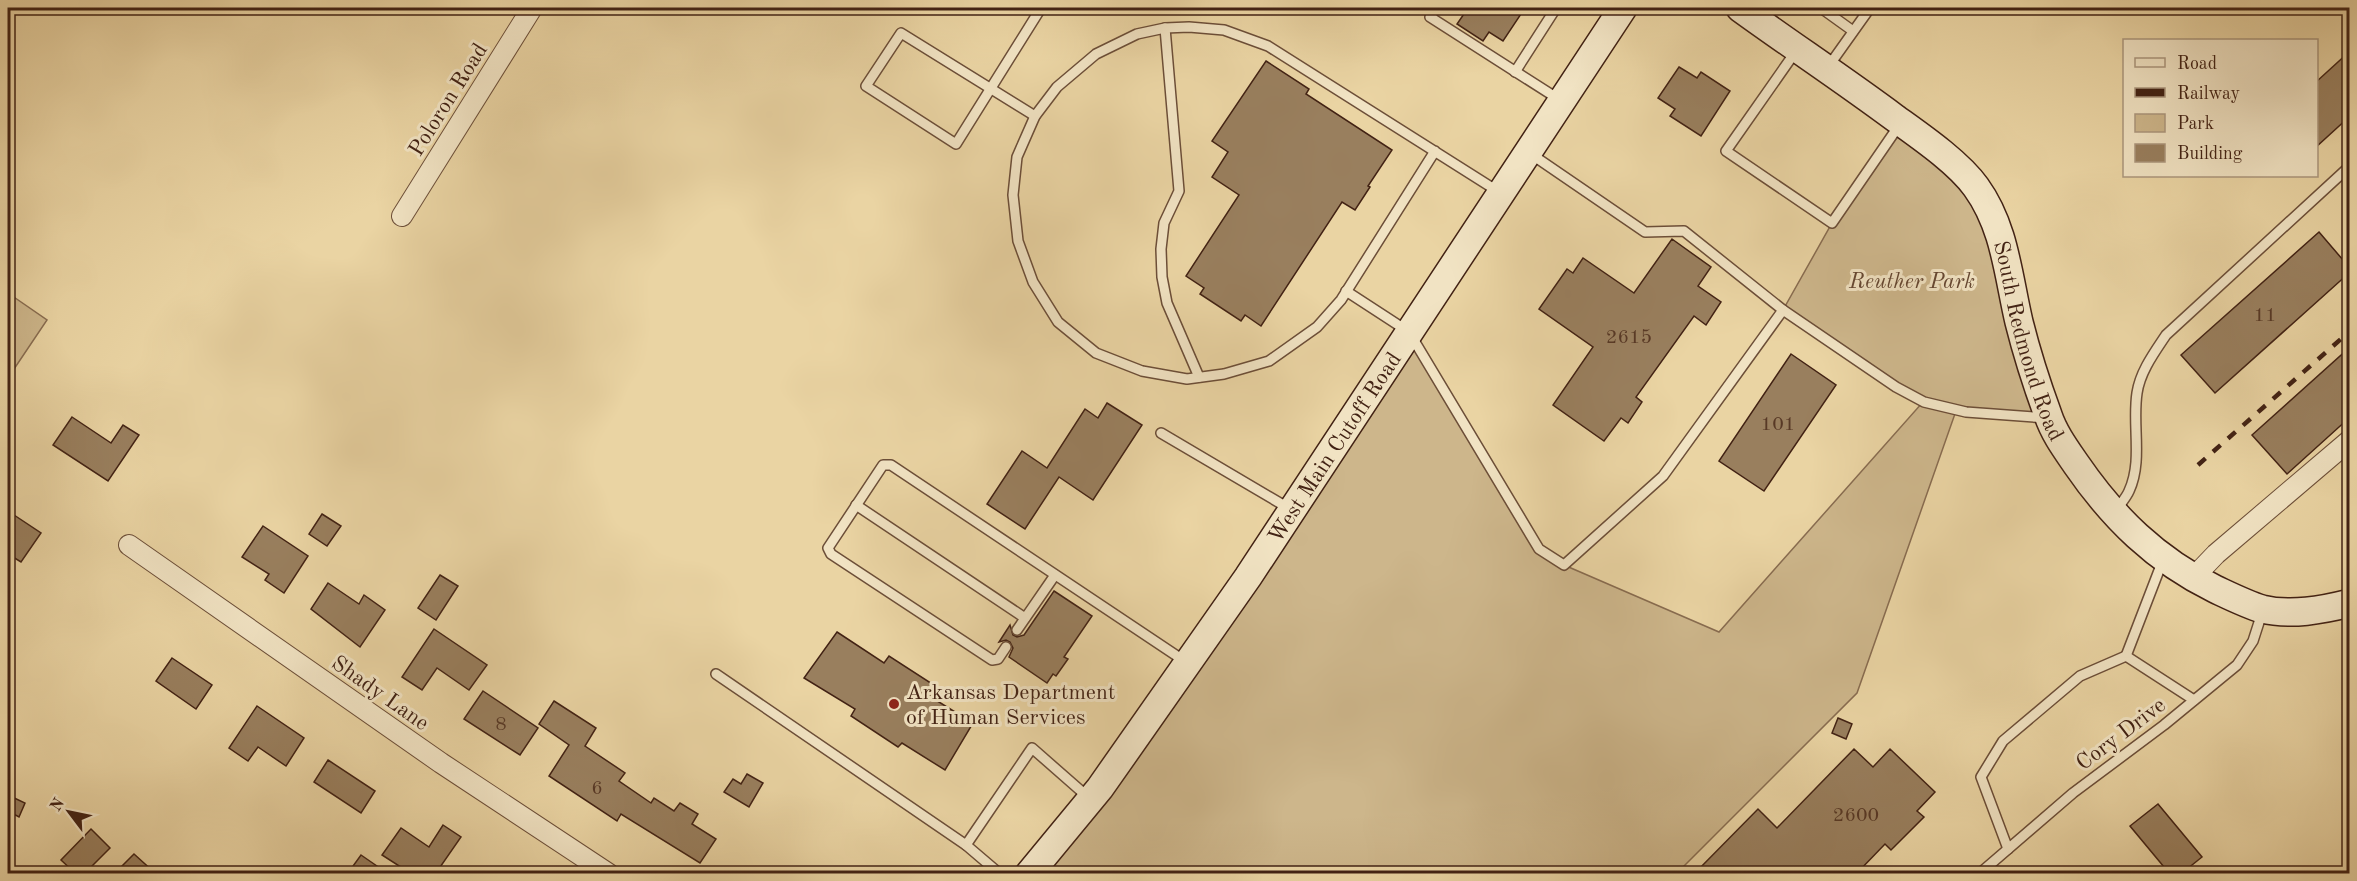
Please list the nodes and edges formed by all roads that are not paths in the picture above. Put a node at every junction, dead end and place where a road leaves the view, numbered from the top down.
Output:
1 (532, 8) edge
2 (1041, 8) edge
3 (1436, 8) edge
4 (1556, 8) edge
5 (1623, 8) edge
6 (1740, 8) edge
7 (1821, 8) edge
8 (1870, 8) edge
9 (1165, 28) junction
10 (1854, 31) junction
11 (1798, 50) junction
12 (1826, 69) junction
13 (1515, 72) junction
14 (991, 89) junction
15 (1562, 102) junction
16 (1035, 116) junction
17 (1901, 122) junction
18 (1435, 151) junction
19 (1528, 151) junction
20 (2349, 166) edge
21 (1501, 193) junction
22 (402, 216) dead end
23 (1346, 291) junction
24 (1783, 310) junction
25 (1409, 332) junction
26 (1199, 377) junction
27 (2049, 418) junction
28 (1161, 433) dead end
29 (2349, 441) edge
30 (856, 505) junction
31 (1292, 510) junction
32 (2115, 513) junction
33 (129, 545) dead end
34 (2163, 559) junction
35 (1055, 575) junction
36 (2193, 578) junction
37 (2349, 603) edge
38 (2264, 609) junction
39 (1025, 618) junction
40 (1017, 630) dead end
41 (1006, 647) dead end
42 (2126, 656) junction
43 (1187, 663) junction
44 (716, 674) dead end
45 (2194, 700) junction
46 (1090, 800) junction
47 (966, 845) junction
48 (2008, 849) junction
49 (609, 873) edge
50 (1000, 873) edge
51 (1029, 873) edge
52 (1979, 873) edge

1 - 22 street, Poloron Road
2 - 14 lane
3 - 13 lane
4 - 13 lane
5 - 15 main road, West Main Cutoff Road
6 - 11 main road, South Redmond Road
7 - 10 lane
8 - 10 lane
9 - 16 lane
9 - 18 lane
9 - 26 lane
10 - 12 lane
11 - 12 main road, South Redmond Road
11 - 17 lane
12 - 17 main road, South Redmond Road
13 - 15 lane
14 - 14 lane
14 - 16 lane
15 - 19 main road, West Main Cutoff Road
16 - 26 lane
17 - 27 main road, South Redmond Road
18 - 21 lane
18 - 23 lane
19 - 21 main road, West Main Cutoff Road
19 - 24 lane
20 - 32 lane
21 - 25 main road, West Main Cutoff Road
23 - 25 lane
23 - 26 lane
24 - 25 lane
24 - 27 lane
25 - 31 main road, West Main Cutoff Road
27 - 32 main road, South Redmond Road
28 - 31 lane
29 - 36 street
30 - 35 lane
30 - 39 lane
30 - 41 lane
31 - 43 main road, West Main Cutoff Road
32 - 34 main road, South Redmond Road
33 - 49 street, Shady Lane
34 - 36 main road, South Redmond Road
34 - 42 lane
35 - 39 lane
35 - 43 lane
36 - 38 main road, South Redmond Road
37 - 38 main road, South Redmond Road
38 - 45 lane, Cory Drive
39 - 40 lane
42 - 45 lane
42 - 48 lane
43 - 46 main road, West Main Cutoff Road
44 - 47 lane
45 - 48 lane, Cory Drive
46 - 47 lane
46 - 51 main road, West Main Cutoff Road
47 - 50 lane
48 - 52 lane, Cory Drive

